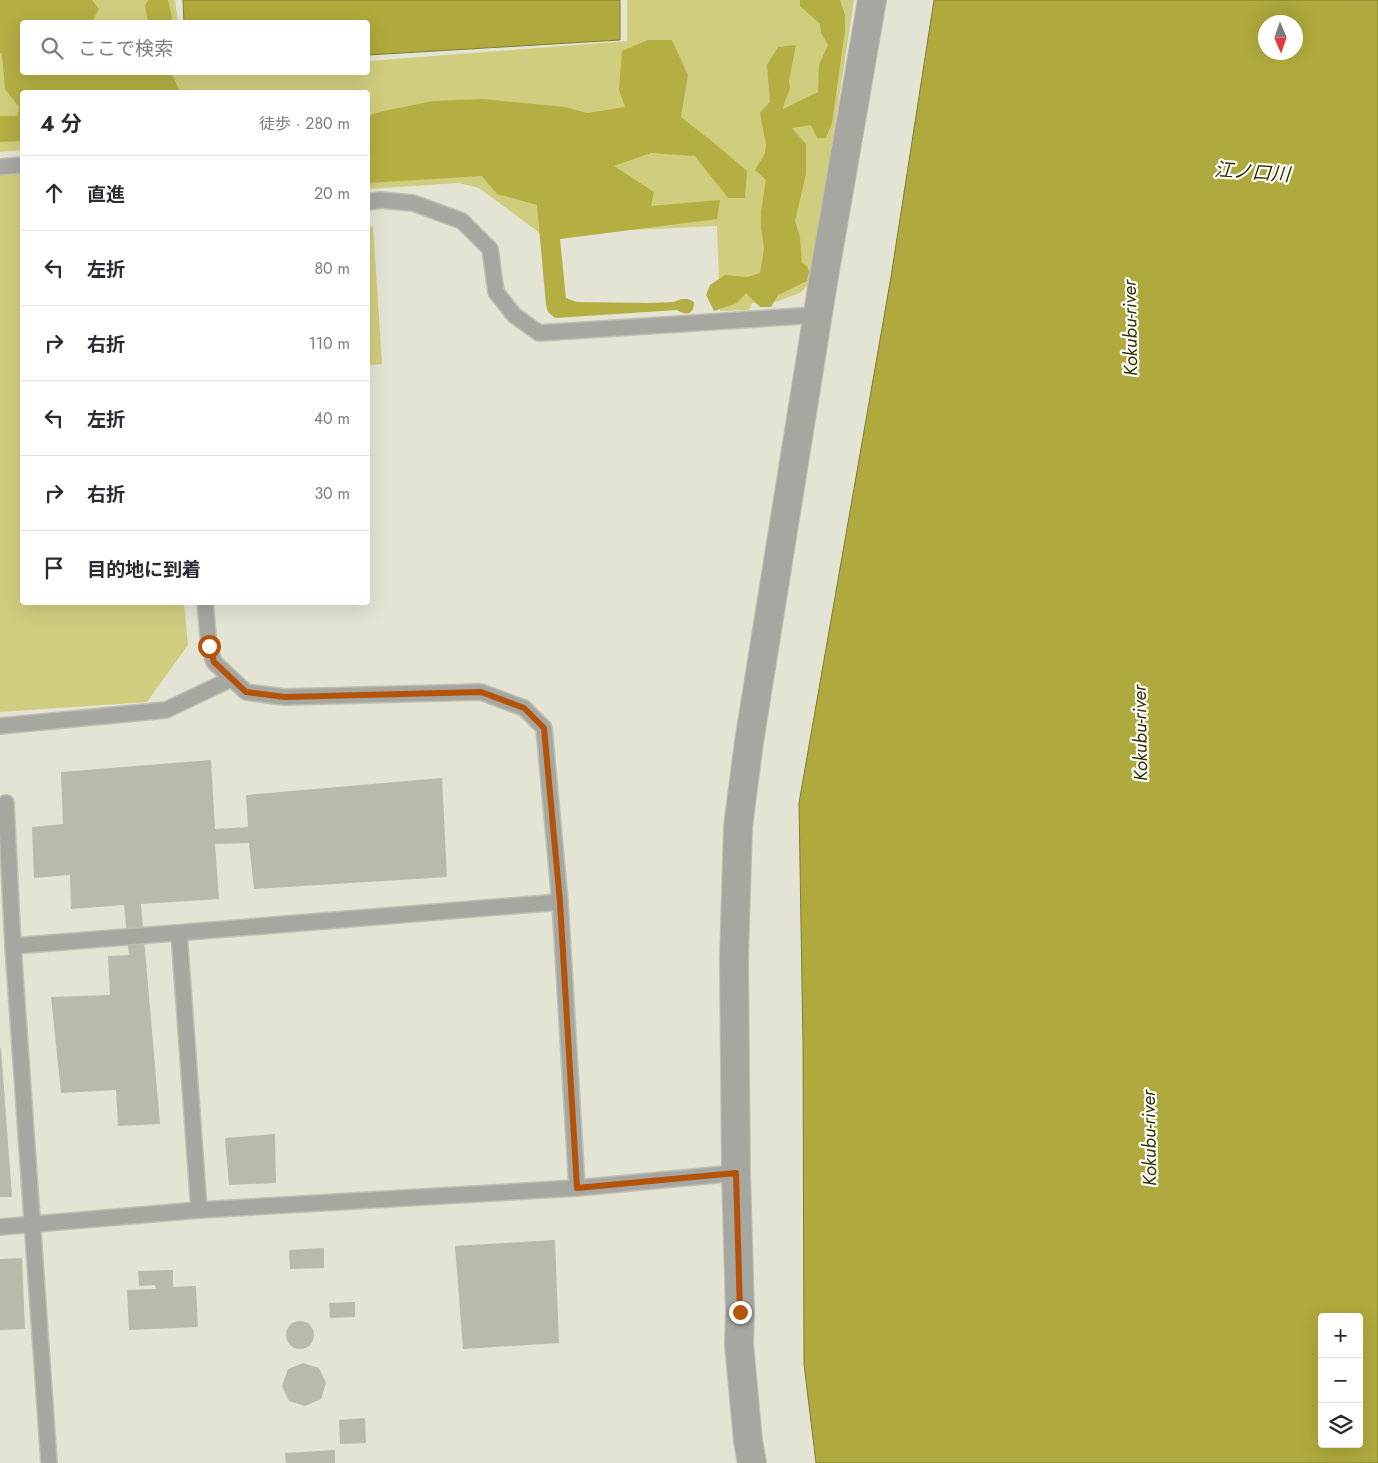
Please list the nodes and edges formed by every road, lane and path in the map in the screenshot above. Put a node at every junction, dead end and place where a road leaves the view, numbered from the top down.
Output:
1 (872, 0) edge
2 (20, 165) edge
3 (0, 167) edge
4 (370, 202) edge
5 (817, 315) junction
6 (205, 605) edge
7 (231, 679) junction
8 (0, 726) edge
9 (6, 803) dead end
10 (560, 902) junction
11 (179, 933) junction
12 (13, 946) junction
13 (736, 1173) junction
14 (577, 1188) junction
15 (199, 1210) junction
16 (32, 1224) junction
17 (0, 1227) edge
18 (49, 1463) edge
19 (752, 1463) edge

1 - 5 street
2 - 3 lane
4 - 5 lane
5 - 13 street
6 - 7 lane
7 - 8 lane
7 - 10 lane
9 - 12 lane
10 - 11 lane
10 - 14 lane
11 - 12 lane
11 - 15 lane
12 - 16 lane
13 - 14 lane
13 - 19 street
14 - 15 lane
15 - 16 lane
16 - 17 lane
16 - 18 lane

